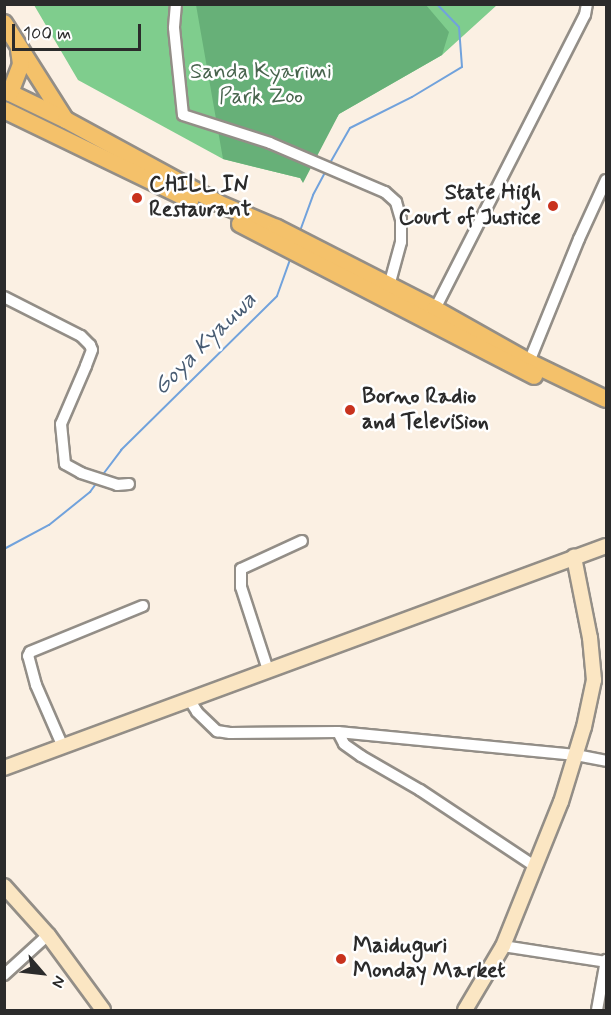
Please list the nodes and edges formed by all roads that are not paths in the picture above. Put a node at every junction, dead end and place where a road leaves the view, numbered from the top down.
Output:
1 (176, 4) edge
2 (587, 4) edge
3 (4, 23) edge
4 (19, 49) junction
5 (8, 91) edge
6 (4, 110) edge
7 (66, 120) junction
8 (606, 180) edge
9 (274, 233) junction
10 (351, 274) junction
11 (388, 286) junction
12 (4, 297) edge
13 (435, 309) junction
14 (529, 362) junction
15 (606, 399) edge
16 (606, 411) edge
17 (129, 484) dead end
18 (302, 542) dead end
19 (606, 546) edge
20 (574, 557) junction
21 (143, 606) dead end
22 (268, 670) junction
23 (189, 699) junction
24 (338, 732) junction
25 (63, 747) junction
26 (576, 754) junction
27 (606, 761) edge
28 (4, 768) edge
29 (536, 867) junction
30 (4, 886) edge
31 (48, 935) junction
32 (503, 946) junction
33 (606, 961) edge
34 (4, 975) edge
35 (103, 1011) edge
36 (465, 1011) edge
37 (597, 1011) edge

1 - 11 street
2 - 13 street
3 - 4 main road
4 - 5 main road
4 - 7 main road
5 - 7 main road
6 - 9 main road
7 - 9 main road
8 - 14 street
9 - 10 main road
10 - 11 main road
10 - 16 main road
11 - 13 main road
12 - 17 street
13 - 14 main road
14 - 15 main road
18 - 22 street
19 - 20 main road
20 - 22 main road
20 - 26 main road
21 - 25 street
22 - 23 main road
23 - 24 street
23 - 25 main road
24 - 26 street
24 - 29 street
25 - 28 main road
26 - 27 street
26 - 29 main road
29 - 32 main road
30 - 31 main road
31 - 34 street
31 - 35 main road
32 - 33 street
32 - 36 main road
33 - 37 street

